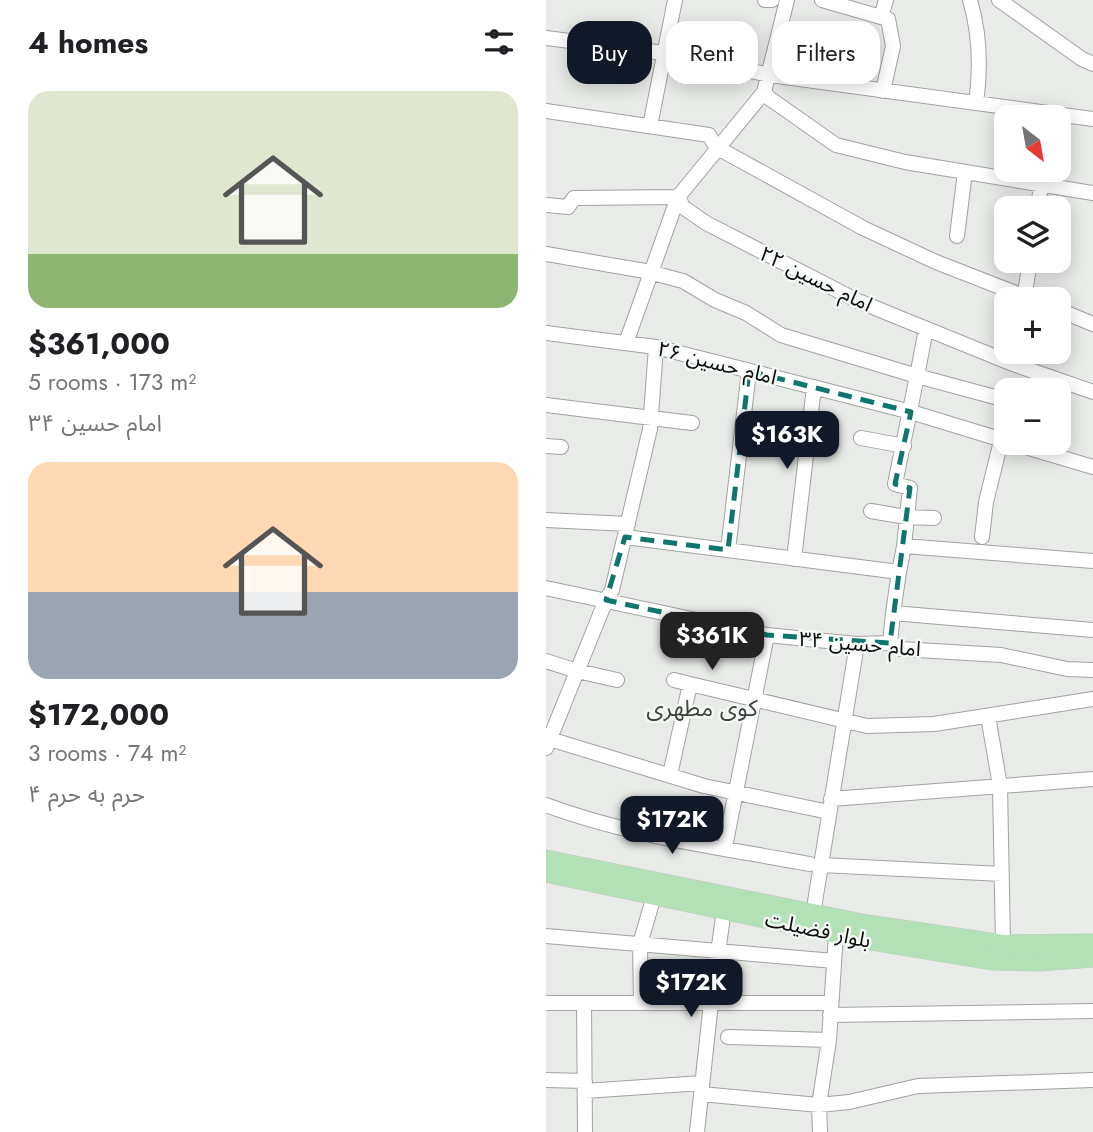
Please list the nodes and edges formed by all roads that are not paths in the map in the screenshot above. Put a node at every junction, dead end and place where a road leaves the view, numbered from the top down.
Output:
1 (675, 0) edge
2 (774, 0) edge
3 (822, 0) edge
4 (886, 0) edge
5 (970, 0) edge
6 (999, 0) edge
7 (881, 17) junction
8 (546, 38) edge
9 (664, 53) junction
10 (1093, 64) edge
11 (770, 75) junction
12 (883, 91) junction
13 (764, 92) junction
14 (976, 103) junction
15 (994, 106) edge
16 (546, 111) edge
17 (1071, 117) edge
18 (1093, 119) edge
19 (650, 127) junction
20 (716, 147) junction
21 (965, 172) junction
22 (994, 174) edge
23 (1058, 182) edge
24 (1093, 193) edge
25 (678, 197) junction
26 (546, 205) edge
27 (957, 236) dead end
28 (546, 254) edge
29 (650, 273) junction
30 (998, 287) edge
31 (1071, 315) edge
32 (1093, 324) edge
33 (926, 329) junction
34 (546, 333) edge
35 (626, 343) junction
36 (656, 347) junction
37 (994, 351) edge
38 (1028, 364) edge
39 (749, 371) junction
40 (917, 376) junction
41 (814, 387) junction
42 (1093, 393) edge
43 (994, 397) edge
44 (546, 405) edge
45 (911, 412) junction
46 (650, 419) junction
47 (692, 423) dead end
48 (994, 437) edge
49 (861, 438) dead end
50 (546, 446) edge
51 (904, 446) junction
52 (561, 447) dead end
53 (1002, 455) edge
54 (1053, 455) edge
55 (1093, 467) edge
56 (871, 511) dead end
57 (906, 517) junction
58 (934, 518) dead end
59 (546, 520) edge
60 (627, 530) junction
61 (982, 537) dead end
62 (904, 546) junction
63 (728, 550) junction
64 (794, 559) junction
65 (1093, 562) edge
66 (899, 572) junction
67 (546, 588) edge
68 (606, 600) junction
69 (893, 613) junction
70 (1093, 630) edge
71 (768, 635) junction
72 (890, 643) junction
73 (857, 645) junction
74 (546, 661) edge
75 (1093, 670) edge
76 (577, 671) junction
77 (617, 680) dead end
78 (674, 680) dead end
79 (690, 684) junction
80 (1093, 699) edge
81 (754, 700) junction
82 (988, 716) junction
83 (845, 723) junction
84 (547, 741) edge
85 (670, 775) junction
86 (1093, 779) edge
87 (1000, 786) junction
88 (734, 792) junction
89 (546, 805) edge
90 (830, 806) junction
91 (725, 847) junction
92 (546, 859) edge
93 (816, 864) junction
94 (546, 873) edge
95 (1002, 874) junction
96 (620, 882) junction
97 (654, 896) junction
98 (724, 910) junction
99 (813, 914) junction
100 (836, 934) junction
101 (546, 936) edge
102 (1093, 943) edge
103 (640, 944) junction
104 (1003, 944) junction
105 (966, 948) junction
106 (717, 951) junction
107 (1093, 958) edge
108 (834, 961) junction
109 (546, 1003) edge
110 (584, 1003) junction
111 (641, 1003) junction
112 (711, 1003) junction
113 (831, 1009) junction
114 (1093, 1011) edge
115 (728, 1037) dead end
116 (829, 1040) junction
117 (546, 1080) edge
118 (1093, 1080) edge
119 (585, 1086) junction
120 (702, 1089) junction
121 (819, 1105) junction
122 (585, 1132) edge
123 (697, 1132) edge
124 (820, 1132) edge

1 - 9 street
2 - 11 street
3 - 7 street
4 - 7 street
5 - 14 street
6 - 10 street
7 - 12 street
8 - 9 street
9 - 11 street
9 - 19 street
11 - 12 street
11 - 13 street
12 - 14 street
13 - 20 street
13 - 21 street
14 - 15 street
16 - 19 street
17 - 18 street
19 - 20 street
20 - 25 street
20 - 30 street
21 - 22 street
21 - 27 street
23 - 24 street
25 - 26 street
25 - 29 street
25 - 33 street, امام حسین ۲۲
28 - 29 street
29 - 35 street
29 - 40 street
31 - 32 street
33 - 37 street, امام حسین ۲۲
33 - 40 street
34 - 35 street, امام حسین ۲۶
35 - 36 street, امام حسین ۲۶
36 - 39 street, امام حسین ۲۶
36 - 46 street
38 - 42 street, امام حسین ۲۲
39 - 41 street, امام حسین ۲۶
39 - 63 street
40 - 43 street
40 - 45 street
41 - 45 street, امام حسین ۲۶
41 - 64 street
44 - 46 street
45 - 48 street, امام حسین ۲۶
45 - 51 street
46 - 47 street
46 - 60 street
49 - 51 street
50 - 52 street
51 - 57 street
53 - 61 street
54 - 55 street, امام حسین ۲۶
56 - 57 street
57 - 58 street
57 - 62 street
59 - 60 street
60 - 63 street
60 - 68 street
62 - 65 street
62 - 66 street
63 - 64 street
64 - 66 street
66 - 69 street
67 - 68 street, امام حسین ۳۴
68 - 71 street, امام حسین ۳۴
68 - 76 street
69 - 70 street
69 - 72 street
71 - 73 street, امام حسین ۳۴
71 - 81 street
72 - 73 street, امام حسین ۳۴
72 - 75 street, امام حسین ۳۴
73 - 83 street
74 - 76 street
76 - 77 street
76 - 84 street
78 - 79 street
79 - 81 street
79 - 85 street
80 - 82 street
81 - 83 street
81 - 88 street
82 - 83 street
82 - 87 street
83 - 90 street
84 - 85 street
85 - 88 street
86 - 87 street
87 - 90 street
87 - 95 street
88 - 90 street
88 - 91 street
89 - 91 street
90 - 93 street
91 - 93 street
92 - 96 main road, بلوار فضیلت
93 - 95 street
93 - 99 street
94 - 96 main road, بلوار فضیلت
95 - 104 street
96 - 97 main road, بلوار فضیلت
96 - 99 main road, بلوار فضیلت
97 - 98 main road, بلوار فضیلت
97 - 103 street
98 - 100 main road, بلوار فضیلت
98 - 106 street
99 - 105 main road, بلوار فضیلت
100 - 105 main road, بلوار فضیلت
100 - 108 street
101 - 103 street
102 - 104 main road, بلوار فضیلت
103 - 106 street
103 - 111 street
104 - 105 main road, بلوار فضیلت
105 - 107 main road, بلوار فضیلت
106 - 108 street
106 - 112 street
108 - 113 street
109 - 110 street
110 - 111 street
110 - 119 street
111 - 112 street
112 - 113 street
112 - 120 street
113 - 114 street
113 - 116 street
115 - 116 street
116 - 121 street
117 - 119 street
118 - 121 street
119 - 120 street
119 - 122 street
120 - 121 street
120 - 123 street
121 - 124 street

